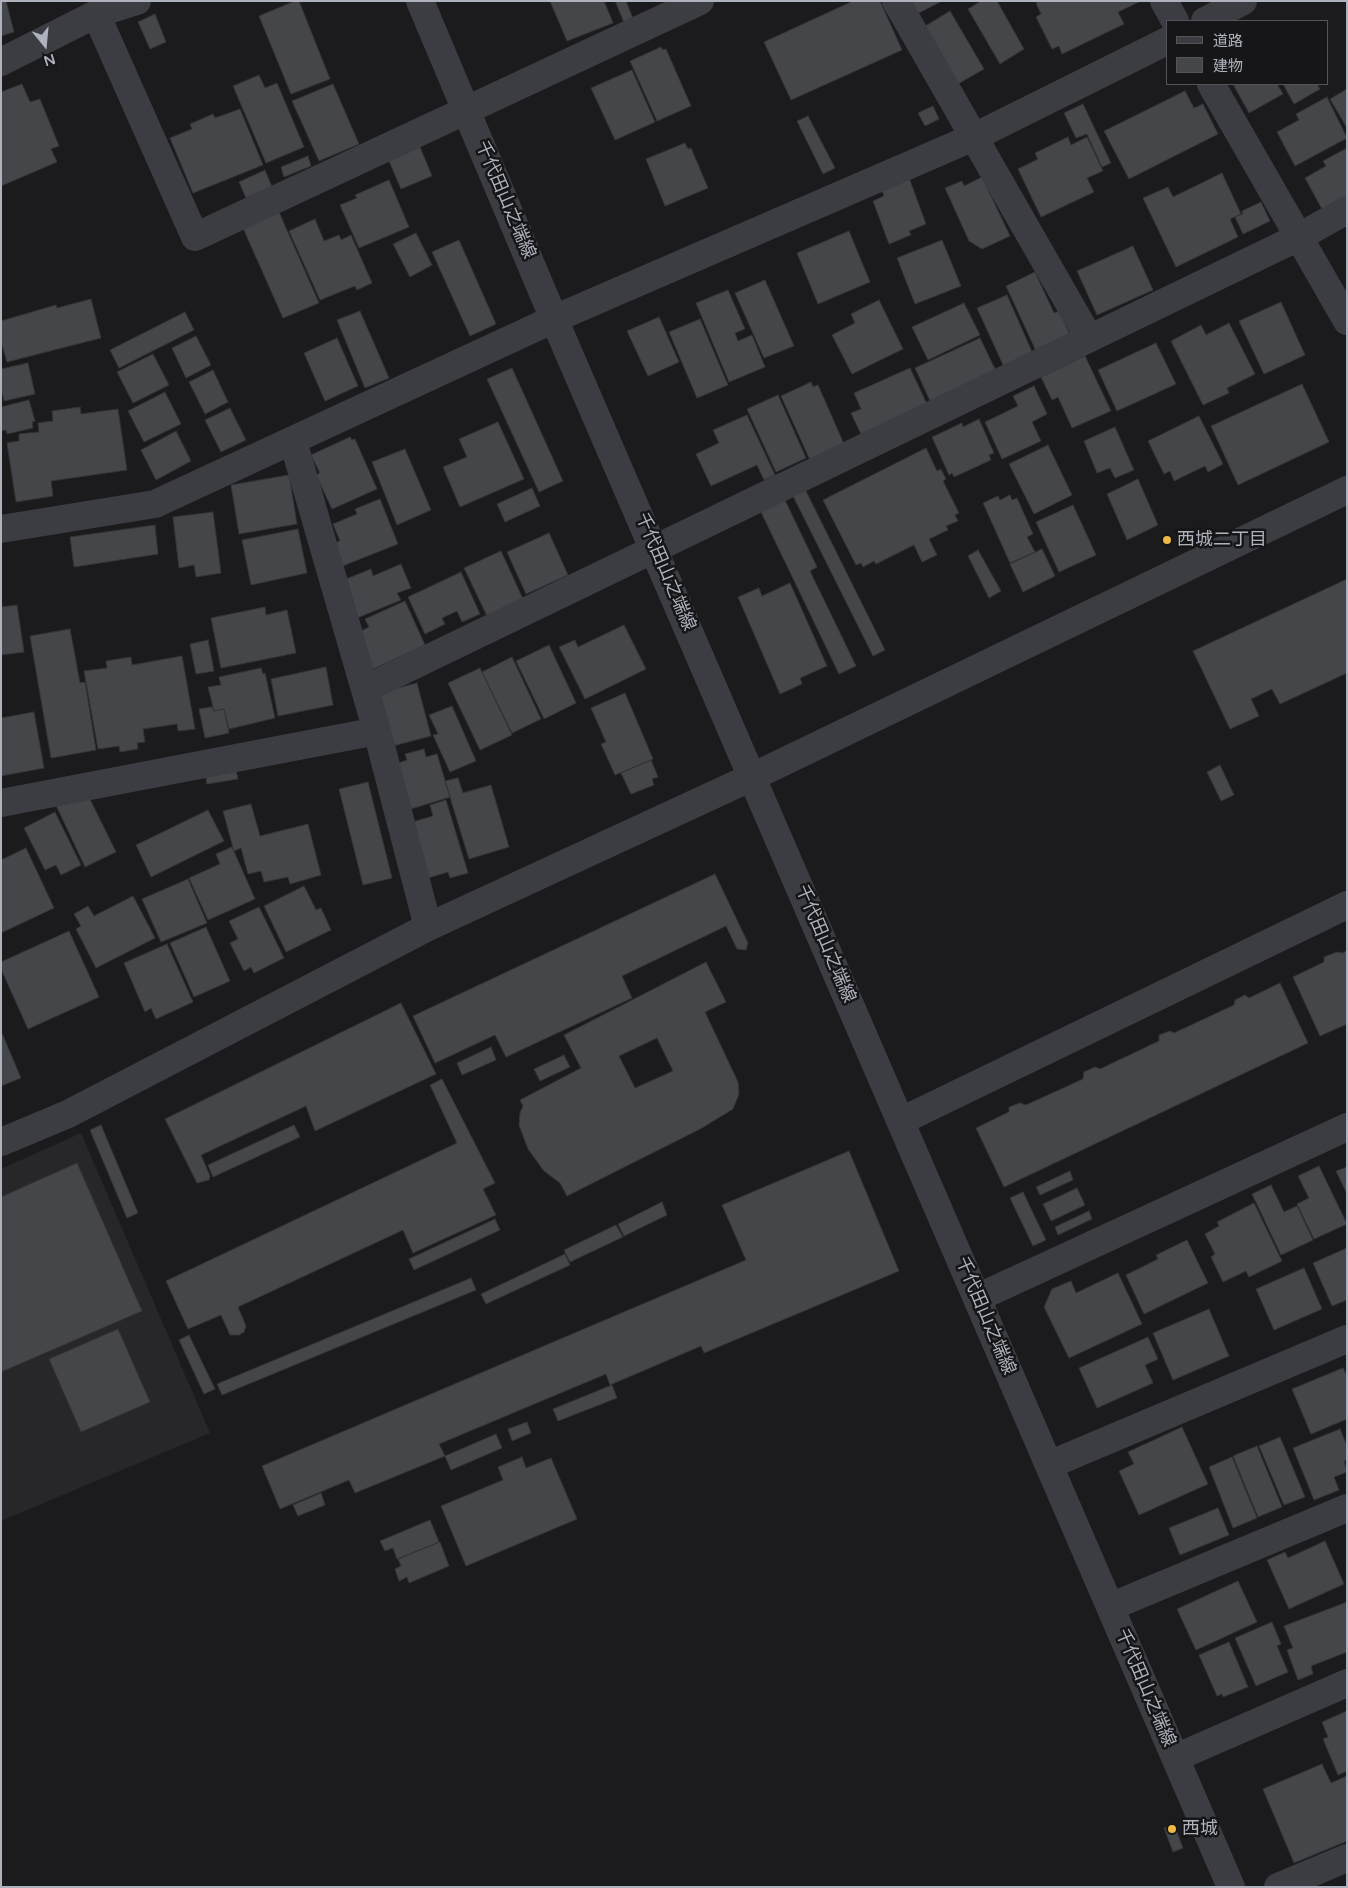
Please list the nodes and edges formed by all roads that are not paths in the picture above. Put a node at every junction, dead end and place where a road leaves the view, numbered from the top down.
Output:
1 (137, 1) edge
2 (420, 1) edge
3 (700, 1) edge
4 (896, 1) edge
5 (1164, 1) edge
6 (1243, 1) edge
7 (96, 14) junction
8 (1174, 20) edge
9 (1207, 20) edge
10 (1166, 41) edge
11 (1, 62) edge
12 (1212, 85) edge
13 (467, 108) junction
14 (974, 137) junction
15 (1347, 210) edge
16 (1299, 237) junction
17 (554, 319) junction
18 (1347, 321) edge
19 (1090, 338) junction
20 (293, 441) junction
21 (1347, 490) edge
22 (2, 528) edge
23 (655, 548) junction
24 (365, 689) junction
25 (377, 731) junction
26 (752, 777) junction
27 (1, 803) edge
28 (1347, 905) edge
29 (428, 927) junction
30 (901, 1120) junction
31 (1347, 1127) edge
32 (1, 1142) edge
33 (977, 1298) junction
34 (1347, 1339) edge
35 (1049, 1465) junction
36 (1347, 1508) edge
37 (1110, 1607) junction
38 (1347, 1683) edge
39 (1175, 1758) junction
40 (1347, 1858) edge
41 (1230, 1887) edge
42 (1278, 1887) edge

1 - 7 street
2 - 13 street, 千代田山之端線
3 - 13 street
4 - 14 street
5 - 8 street
6 - 9 street
7 - 11 street
7 - 13 street
10 - 14 street
12 - 16 street
13 - 17 street, 千代田山之端線
14 - 17 street
14 - 19 street
15 - 16 street
16 - 18 street
16 - 19 street
17 - 20 street
17 - 23 street, 千代田山之端線
19 - 23 street
20 - 22 street
20 - 24 street
21 - 26 street
23 - 24 street
23 - 26 street, 千代田山之端線
24 - 25 street
25 - 27 street
25 - 29 street
26 - 29 street
26 - 30 street, 千代田山之端線
28 - 30 street
29 - 32 street
30 - 33 street, 千代田山之端線
31 - 33 street
33 - 35 street, 千代田山之端線
34 - 35 street
35 - 37 street, 千代田山之端線
36 - 37 street
37 - 39 street, 千代田山之端線
38 - 39 street
39 - 41 street, 千代田山之端線
40 - 42 street

